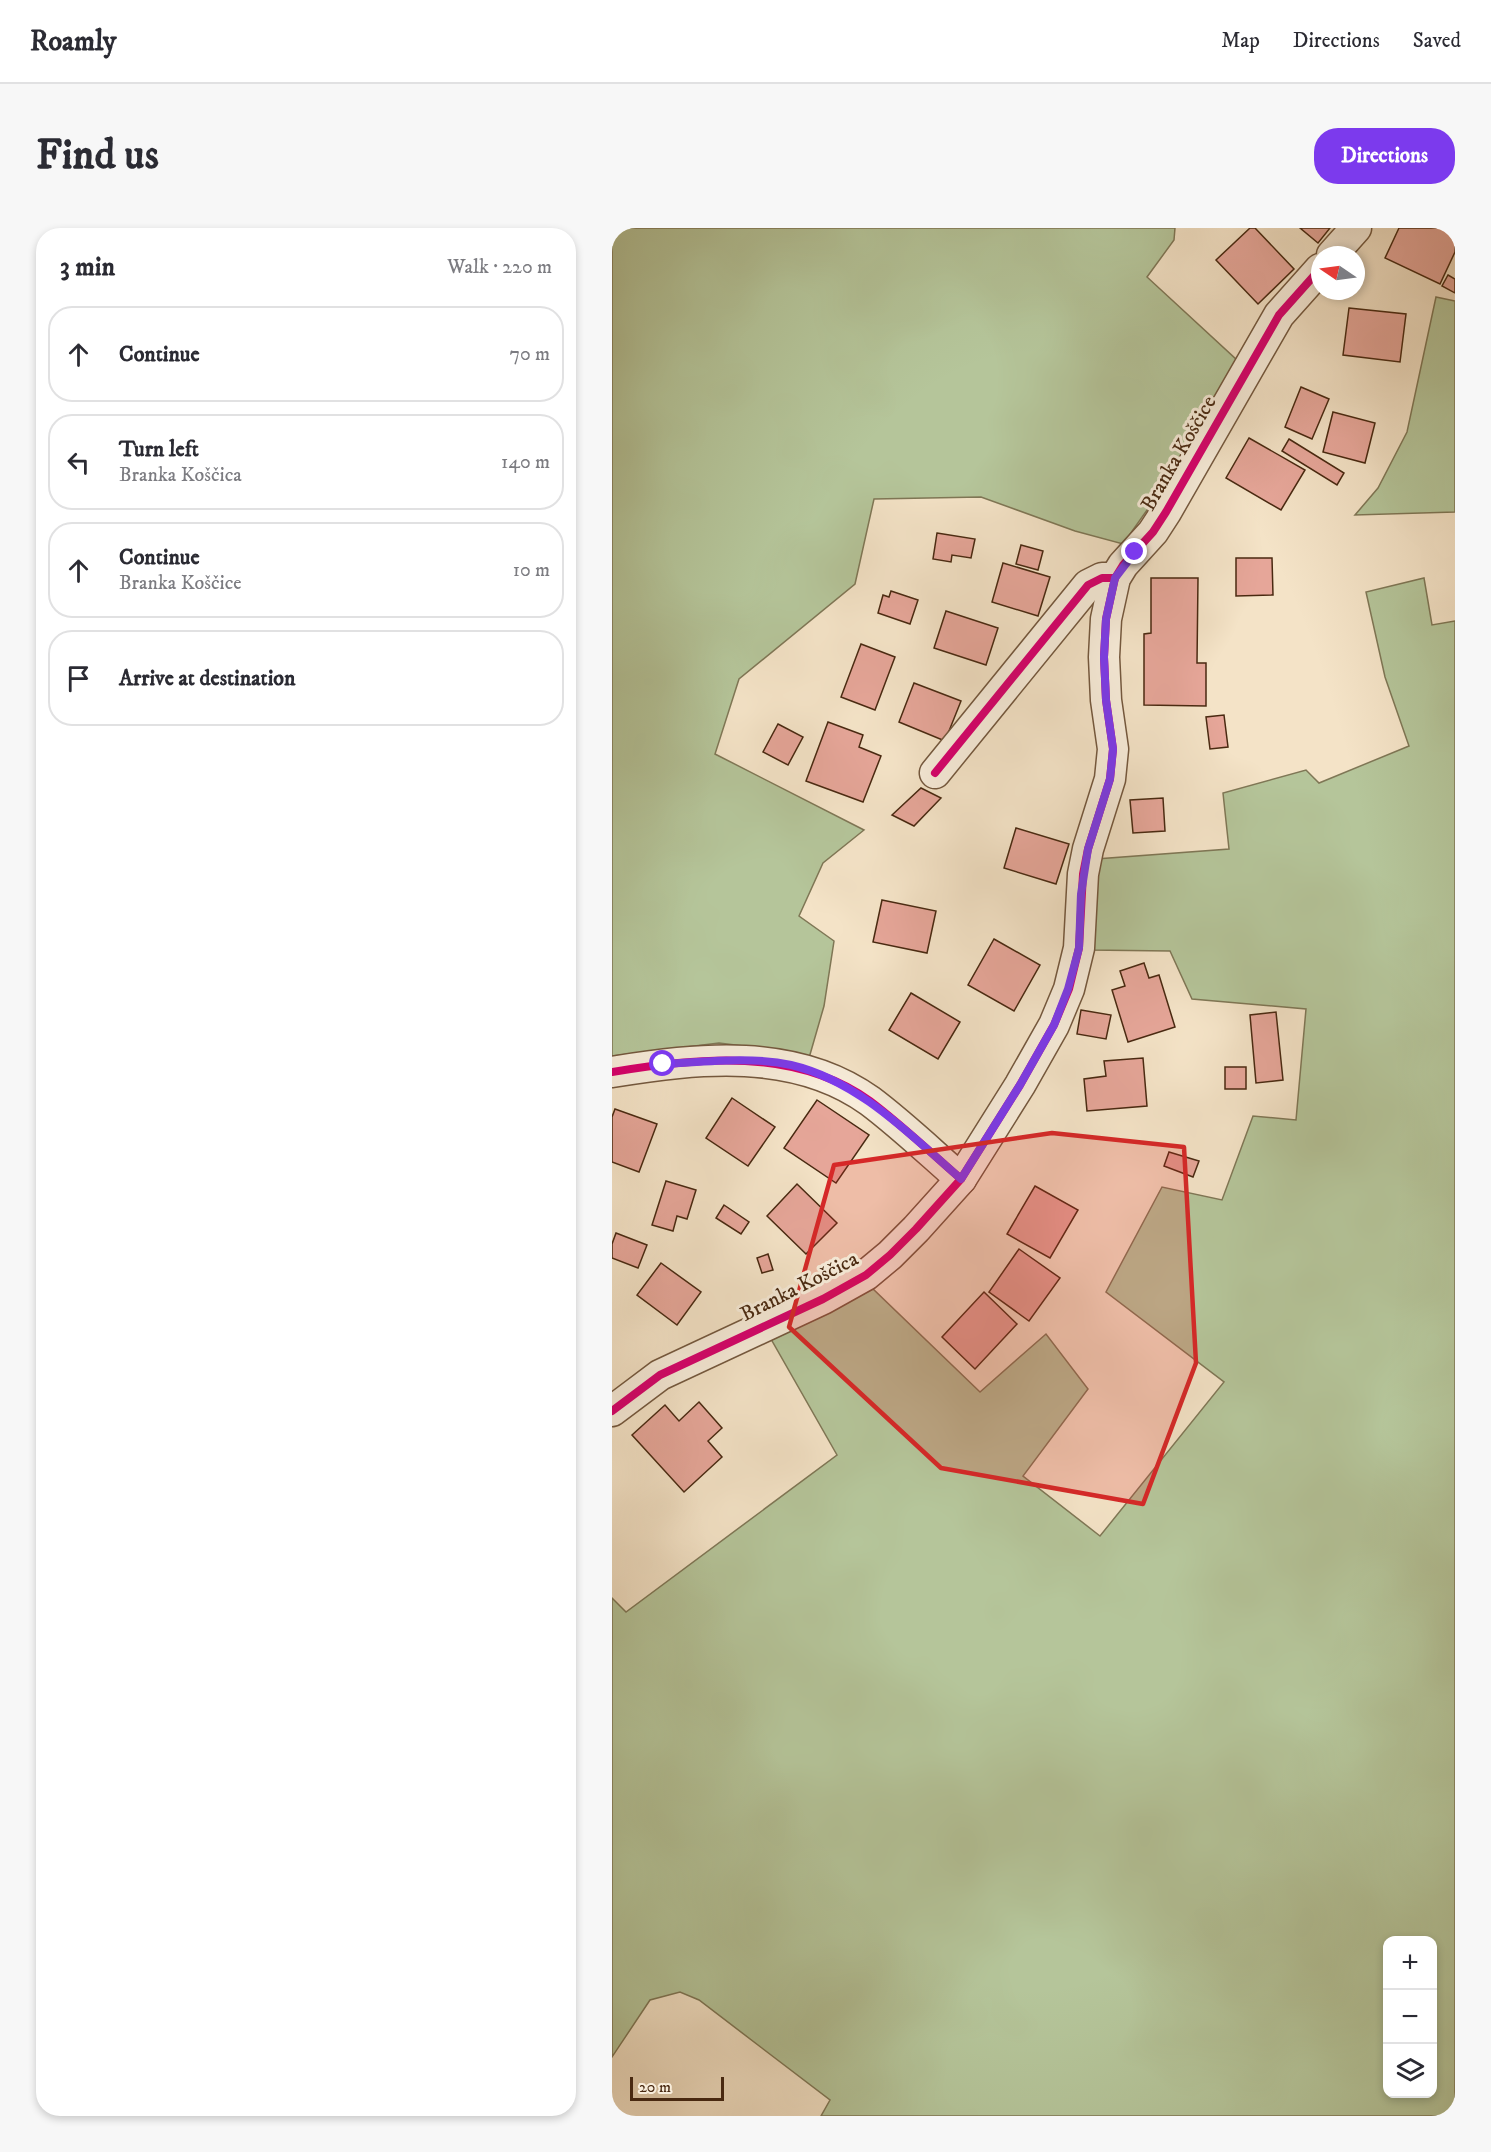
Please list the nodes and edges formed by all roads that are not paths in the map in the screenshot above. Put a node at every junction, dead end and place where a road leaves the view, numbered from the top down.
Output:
1 (1356, 228) edge
2 (1340, 246) edge
3 (1311, 279) edge
4 (1115, 578) junction
5 (934, 773) dead end
6 (612, 1072) edge
7 (961, 1179) junction
8 (612, 1411) edge

1 - 2 street
3 - 4 street, Branka Koščice
4 - 5 street
4 - 7 street, Branka Koščica
6 - 7 street
7 - 8 street, Branka Koščica

